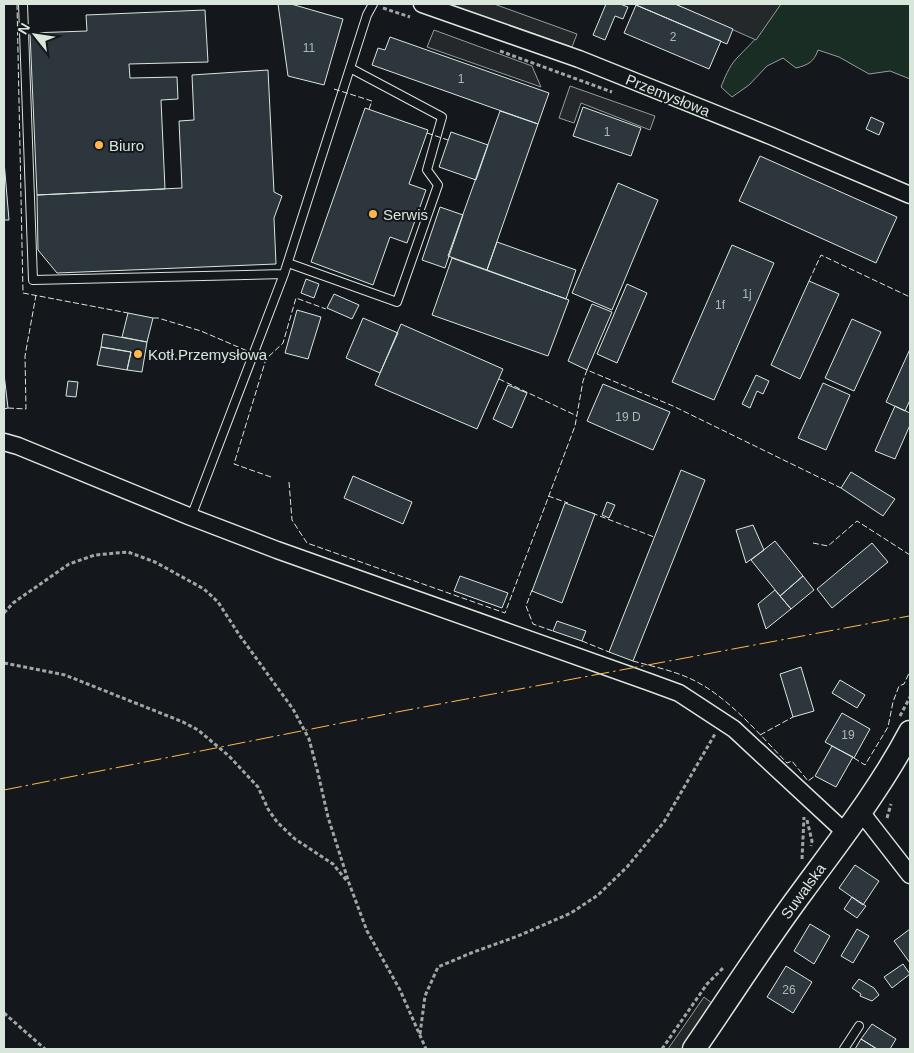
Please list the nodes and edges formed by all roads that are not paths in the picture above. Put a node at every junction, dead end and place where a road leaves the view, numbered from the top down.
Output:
1 (23, 4) edge
2 (373, 4) edge
3 (420, 12) edge
4 (350, 68) junction
5 (910, 195) edge
6 (288, 263) junction
7 (284, 274) junction
8 (4, 442) edge
9 (191, 517) junction
10 (910, 732) edge
11 (861, 812) junction
12 (846, 834) junction
13 (910, 875) edge
14 (859, 1026) dead end
15 (694, 1049) edge
16 (844, 1049) edge

1 - 7 lane
2 - 4 lane
3 - 5 street, Przemysłowa
4 - 6 lane
4 - 6 lane
6 - 7 lane
7 - 9 lane
8 - 9 street
9 - 12 street
10 - 11 street, Suwalska
11 - 12 street, Suwalska
11 - 13 street
12 - 15 street, Suwalska
14 - 16 lane

